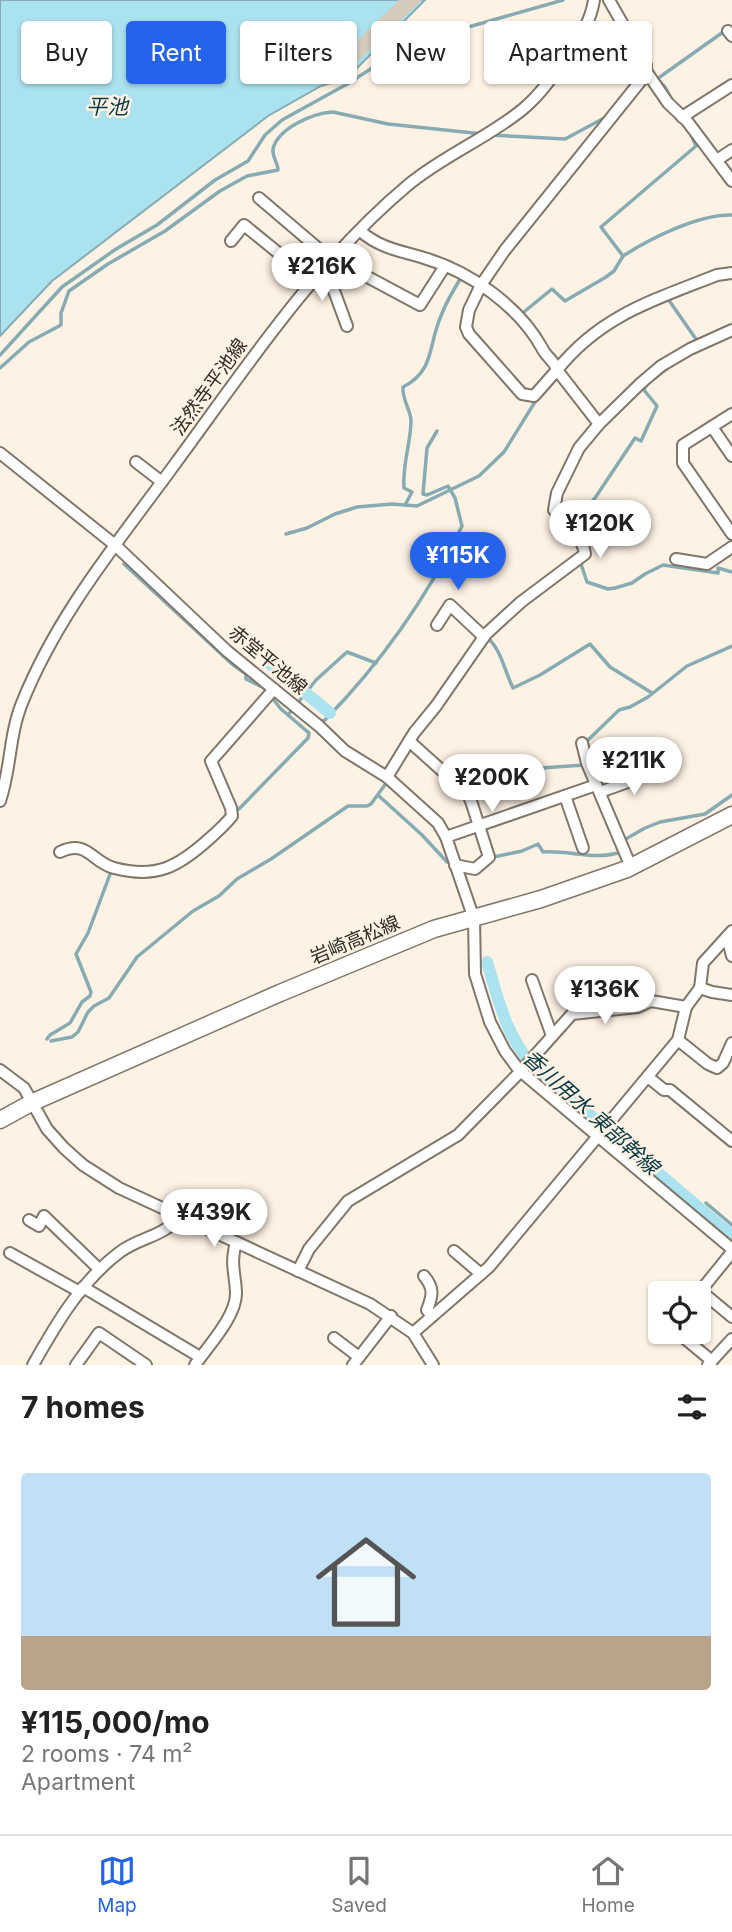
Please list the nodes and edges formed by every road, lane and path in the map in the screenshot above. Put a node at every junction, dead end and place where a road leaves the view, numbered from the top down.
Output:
1 (595, 0) edge
2 (610, 0) edge
3 (622, 21) edge
4 (652, 80) edge
5 (638, 84) edge
6 (732, 85) edge
7 (682, 117) junction
8 (732, 150) edge
9 (717, 160) junction
10 (732, 181) edge
11 (259, 198) dead end
12 (360, 231) junction
13 (231, 241) dead end
14 (331, 263) junction
15 (445, 266) junction
16 (732, 272) edge
17 (392, 276) dead end
18 (314, 282) junction
19 (481, 285) junction
20 (386, 287) junction
21 (347, 326) dead end
22 (732, 330) edge
23 (557, 370) junction
24 (732, 414) edge
25 (599, 424) junction
26 (712, 427) junction
27 (0, 453) edge
28 (732, 456) edge
29 (136, 462) dead end
30 (162, 482) junction
31 (732, 534) edge
32 (115, 545) junction
33 (732, 547) edge
34 (676, 559) dead end
35 (437, 625) dead end
36 (484, 637) junction
37 (274, 689) junction
38 (409, 741) junction
39 (582, 743) dead end
40 (653, 769) dead end
41 (387, 777) junction
42 (598, 789) junction
43 (565, 796) junction
44 (0, 801) edge
45 (732, 815) edge
46 (480, 826) junction
47 (446, 837) junction
48 (583, 848) dead end
49 (60, 852) dead end
50 (455, 865) junction
51 (631, 867) junction
52 (474, 919) junction
53 (730, 934) edge
54 (732, 956) edge
55 (533, 980) dead end
56 (701, 988) junction
57 (732, 995) edge
58 (686, 1007) junction
59 (552, 1036) junction
60 (678, 1040) junction
61 (732, 1043) edge
62 (526, 1065) junction
63 (0, 1070) edge
64 (648, 1077) junction
65 (31, 1103) junction
66 (0, 1120) edge
67 (604, 1130) junction
68 (732, 1141) edge
69 (180, 1216) junction
70 (29, 1220) dead end
71 (236, 1242) junction
72 (454, 1251) dead end
73 (732, 1251) edge
74 (10, 1253) dead end
75 (99, 1269) junction
76 (298, 1271) junction
77 (481, 1275) junction
78 (424, 1276) dead end
79 (709, 1281) edge
80 (82, 1290) junction
81 (711, 1301) edge
82 (391, 1316) junction
83 (432, 1316) junction
84 (732, 1317) edge
85 (413, 1333) junction
86 (334, 1338) dead end
87 (732, 1339) edge
88 (690, 1344) edge
89 (197, 1361) edge
90 (357, 1362) edge
91 (710, 1363) edge
92 (33, 1365) edge
93 (76, 1365) edge
94 (146, 1365) edge
95 (433, 1365) edge

1 - 12 street, 法然寺平池線
2 - 3 street
4 - 7 street
5 - 19 street
6 - 7 street
7 - 9 street
8 - 9 street
9 - 10 street
11 - 14 street
12 - 14 street, 法然寺平池線
12 - 15 street
13 - 18 street
14 - 18 street, 法然寺平池線
14 - 20 street
14 - 21 street
15 - 19 street
15 - 20 street
16 - 23 street
17 - 20 street
18 - 30 street, 法然寺平池線
19 - 23 street
19 - 23 street
22 - 25 street
23 - 25 street
24 - 26 street
25 - 36 street
26 - 28 street
26 - 31 street
27 - 32 street, 赤堂平池線
29 - 30 street
30 - 32 street, 法然寺平池線
32 - 37 street, 赤堂平池線
32 - 44 street, 法然寺平池線
33 - 34 street
35 - 36 street
36 - 38 street
37 - 41 street, 赤堂平池線
37 - 49 street
38 - 41 street
38 - 46 street
39 - 42 street
40 - 42 street
41 - 47 street, 赤堂平池線
42 - 43 street
42 - 51 street
43 - 46 street
43 - 48 street
45 - 51 main road, 岩崎高松線
46 - 47 street
46 - 50 street
47 - 50 street, 赤堂平池線
50 - 52 street, 赤堂平池線
51 - 52 main road, 岩崎高松線
52 - 62 street, 赤堂平池線
52 - 65 main road, 岩崎高松線
53 - 54 street
53 - 56 street
55 - 59 street
56 - 57 street
56 - 58 street
58 - 59 street
58 - 60 street
59 - 62 street
60 - 61 street
60 - 64 street
62 - 67 street, 赤堂平池線
62 - 76 street
63 - 65 street
64 - 67 street
64 - 68 street
65 - 66 main road, 岩崎高松線
65 - 69 street
67 - 73 street, 赤堂平池線
67 - 77 street
69 - 71 street
69 - 75 street
70 - 75 street
71 - 76 street
71 - 89 street
72 - 77 street
73 - 79 street
74 - 80 street
75 - 80 street
76 - 82 street
77 - 83 street
78 - 83 street
80 - 89 street
80 - 92 street
81 - 84 street
82 - 85 street
82 - 90 street
83 - 85 street
85 - 95 street
86 - 90 street
87 - 91 street
88 - 91 street
93 - 94 street

